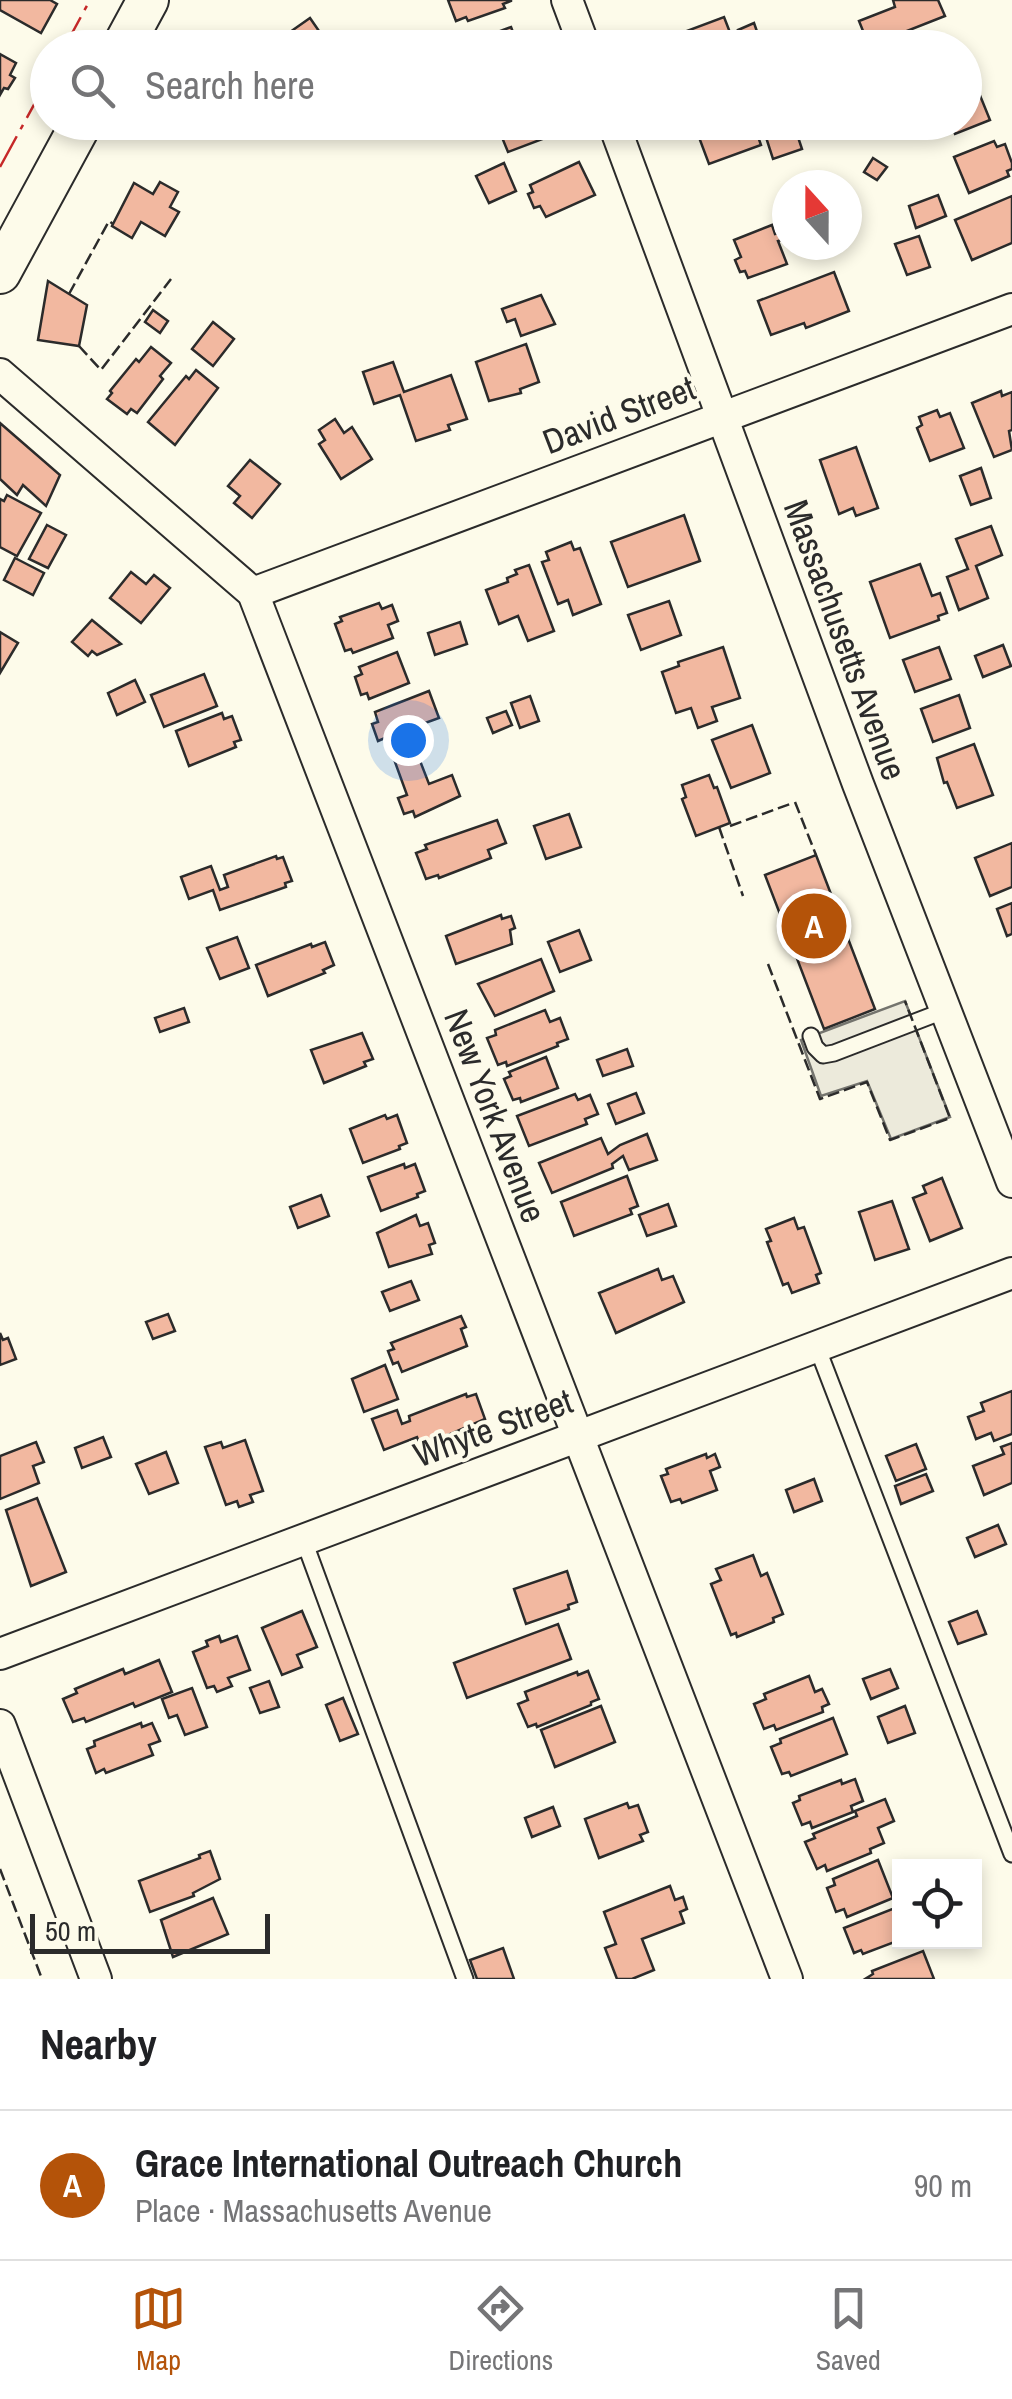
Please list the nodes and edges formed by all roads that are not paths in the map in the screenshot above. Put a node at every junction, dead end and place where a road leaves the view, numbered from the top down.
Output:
1 (148, 0) edge
2 (567, 0) edge
3 (132, 30) edge
4 (578, 30) edge
5 (72, 140) edge
6 (620, 140) edge
7 (0, 273) edge
8 (1012, 309) edge
9 (0, 374) edge
10 (722, 416) junction
11 (254, 593) junction
12 (946, 1010) junction
13 (811, 1036) dead end
14 (1012, 1182) edge
15 (1012, 1273) edge
16 (817, 1346) junction
17 (578, 1436) junction
18 (303, 1538) junction
19 (0, 1654) edge
20 (0, 1725) edge
21 (1012, 1854) edge
22 (96, 1979) edge
23 (465, 1979) edge
24 (787, 1979) edge

1 - 3 main road
2 - 4 street
5 - 7 main road
6 - 10 street, Massachusetts Avenue
8 - 10 street, David Street
9 - 11 street, New York Avenue
10 - 11 street, David Street
10 - 12 street, Massachusetts Avenue
11 - 17 street, New York Avenue
12 - 13 lane
12 - 14 street, Massachusetts Avenue
15 - 16 street, Whyte Street
16 - 17 street, Whyte Street
16 - 21 lane
17 - 18 street, Whyte Street
17 - 24 street, New York Avenue
18 - 19 street, Whyte Street
18 - 23 lane
20 - 22 street

